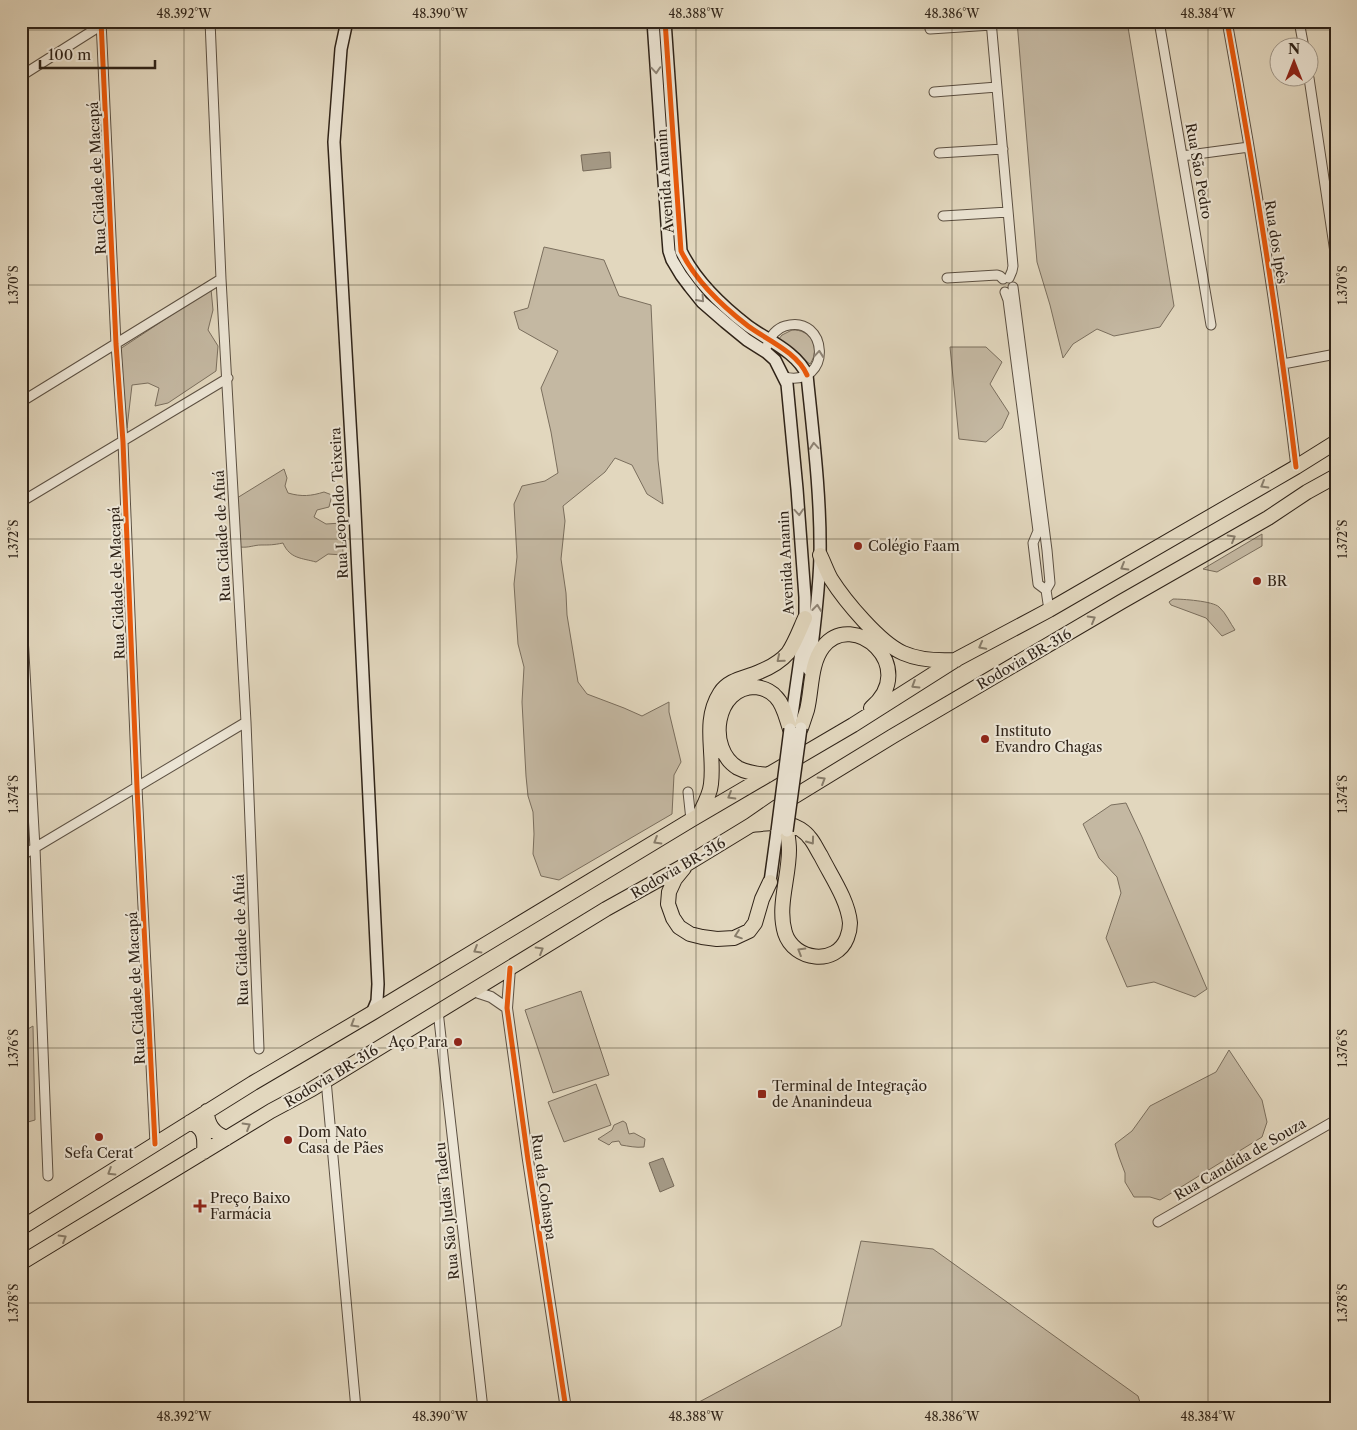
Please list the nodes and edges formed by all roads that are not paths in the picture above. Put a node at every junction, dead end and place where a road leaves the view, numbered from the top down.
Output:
1 (210, 21) edge
2 (347, 21) edge
3 (653, 21) edge
4 (666, 21) edge
5 (1159, 21) edge
6 (1227, 21) edge
7 (1299, 21) edge
8 (104, 23) edge
9 (992, 23) edge
10 (930, 29) dead end
11 (1302, 38) edge
12 (21, 76) edge
13 (997, 87) junction
14 (1310, 88) edge
15 (934, 92) dead end
16 (1249, 147) junction
17 (1003, 149) junction
18 (939, 153) dead end
19 (1182, 156) junction
20 (1008, 212) junction
21 (943, 216) dead end
22 (1336, 259) edge
23 (946, 278) dead end
24 (1006, 278) junction
25 (221, 279) junction
26 (1014, 287) junction
27 (1004, 292) junction
28 (1211, 325) dead end
29 (770, 339) junction
30 (116, 344) junction
31 (766, 352) junction
32 (1336, 354) edge
33 (1283, 364) junction
34 (808, 374) junction
35 (784, 377) junction
36 (228, 378) junction
37 (21, 402) edge
38 (123, 442) junction
39 (1336, 442) edge
40 (1296, 467) junction
41 (1336, 476) edge
42 (21, 502) edge
43 (1041, 531) junction
44 (820, 554) junction
45 (1048, 567) junction
46 (1036, 568) junction
47 (1046, 590) junction
48 (21, 601) edge
49 (1049, 610) junction
50 (805, 618) junction
51 (957, 660) junction
52 (246, 722) junction
53 (853, 724) junction
54 (795, 728) junction
55 (768, 775) junction
56 (137, 788) junction
57 (688, 792) dead end
58 (695, 818) junction
59 (751, 825) junction
60 (782, 831) junction
61 (34, 848) junction
62 (21, 856) edge
63 (687, 864) junction
64 (770, 882) joint
65 (510, 968) junction
66 (378, 984) junction
67 (472, 991) junction
68 (396, 998) junction
69 (507, 1008) junction
70 (438, 1011) junction
71 (372, 1013) junction
72 (259, 1049) dead end
73 (326, 1080) junction
74 (207, 1112) junction
75 (1336, 1120) edge
76 (190, 1122) junction
77 (227, 1138) junction
78 (155, 1144) junction
79 (204, 1152) junction
80 (48, 1176) dead end
81 (1158, 1222) dead end
82 (23, 1227) edge
83 (21, 1263) edge
84 (356, 1409) edge
85 (483, 1409) edge
86 (566, 1409) edge

1 - 25 street, Rua Cidade de Afuá
2 - 66 main road, Rua Leopoldo Teixeira
3 -> 31 main road, Avenida Ananin
4 - 29 main road, Avenida Ananin
5 - 19 street, Rua São Pedro
6 - 16 street, Rua dos Ipês
7 - 11 street
8 - 12 street
8 - 30 street, Rua Cidade de Macapá
9 - 10 street
9 - 13 street
13 - 15 street
13 - 17 street
14 - 22 street
16 - 19 street
16 - 33 street, Rua dos Ipês
17 - 18 street
17 - 20 street
19 - 28 street, Rua São Pedro
20 - 21 street
20 - 24 street
23 - 24 street
24 - 26 street
24 - 27 street
25 - 30 street
25 - 36 street, Rua Cidade de Afuá
26 - 27 street
26 - 43 street
27 - 43 street
29 - 31 street
29 - 34 main road, Avenida Ananin
34 -> 29 street
30 - 37 street
30 - 38 street, Rua Cidade de Macapá
31 - 35 main road, Avenida Ananin
32 - 33 street
33 - 40 street, Rua dos Ipês
34 - 35 street
44 -> 34 main road, Avenida Ananin
35 -> 50 main road, Avenida Ananin
36 - 38 street
36 - 52 street, Rua Cidade de Afuá
38 - 42 street
38 - 56 street, Rua Cidade de Macapá
39 - 40 highway
40 -> 49 highway
59 -> 41 highway, Rodovia BR-316
43 - 45 street
43 - 46 street
44 - 51 highway
54 -> 44 main road, Avenida Ananin
45 - 46 street
45 - 47 street
46 - 47 street
47 - 49 street
48 - 61 street
49 -> 51 highway
50 - 54 main road, Avenida Ananin
50 -> 58 highway
51 -> 53 highway
52 - 56 street
52 - 72 street, Rua Cidade de Afuá
53 - 54 highway
53 - 55 highway
54 - 55 highway
54 - 60 main road, Avenida Ananin, bridge
55 -> 58 highway
56 - 61 street
56 - 78 street, Rua Cidade de Macapá
57 - 58 street
58 -> 68 highway
59 -> 60 highway
59 - 63 highway, Rodovia BR-316
60 - 64 main road, Avenida Ananin
61 - 62 street
61 - 80 street
64 -> 63 highway
65 -> 63 highway, Rodovia BR-316
65 - 67 highway, Rodovia BR-316
65 - 69 street, Rua da Cohaspa
66 - 68 main road
66 - 71 main road, Rua Leopoldo Teixeira
67 - 69 street
67 - 70 highway, Rodovia BR-316
68 - 71 highway
69 - 86 street, Rua da Cohaspa
70 - 73 highway, Rodovia BR-316
70 - 85 street, Rua São Judas Tadeu
71 -> 74 highway
77 -> 73 highway, Rodovia BR-316
73 - 84 street
74 - 76 highway
74 - 77 highway
75 - 81 street, Rua Candida de Souza
76 - 78 highway
76 - 79 highway
77 - 79 highway, Rodovia BR-316
78 -> 82 highway
83 -> 79 highway, Rodovia BR-316

